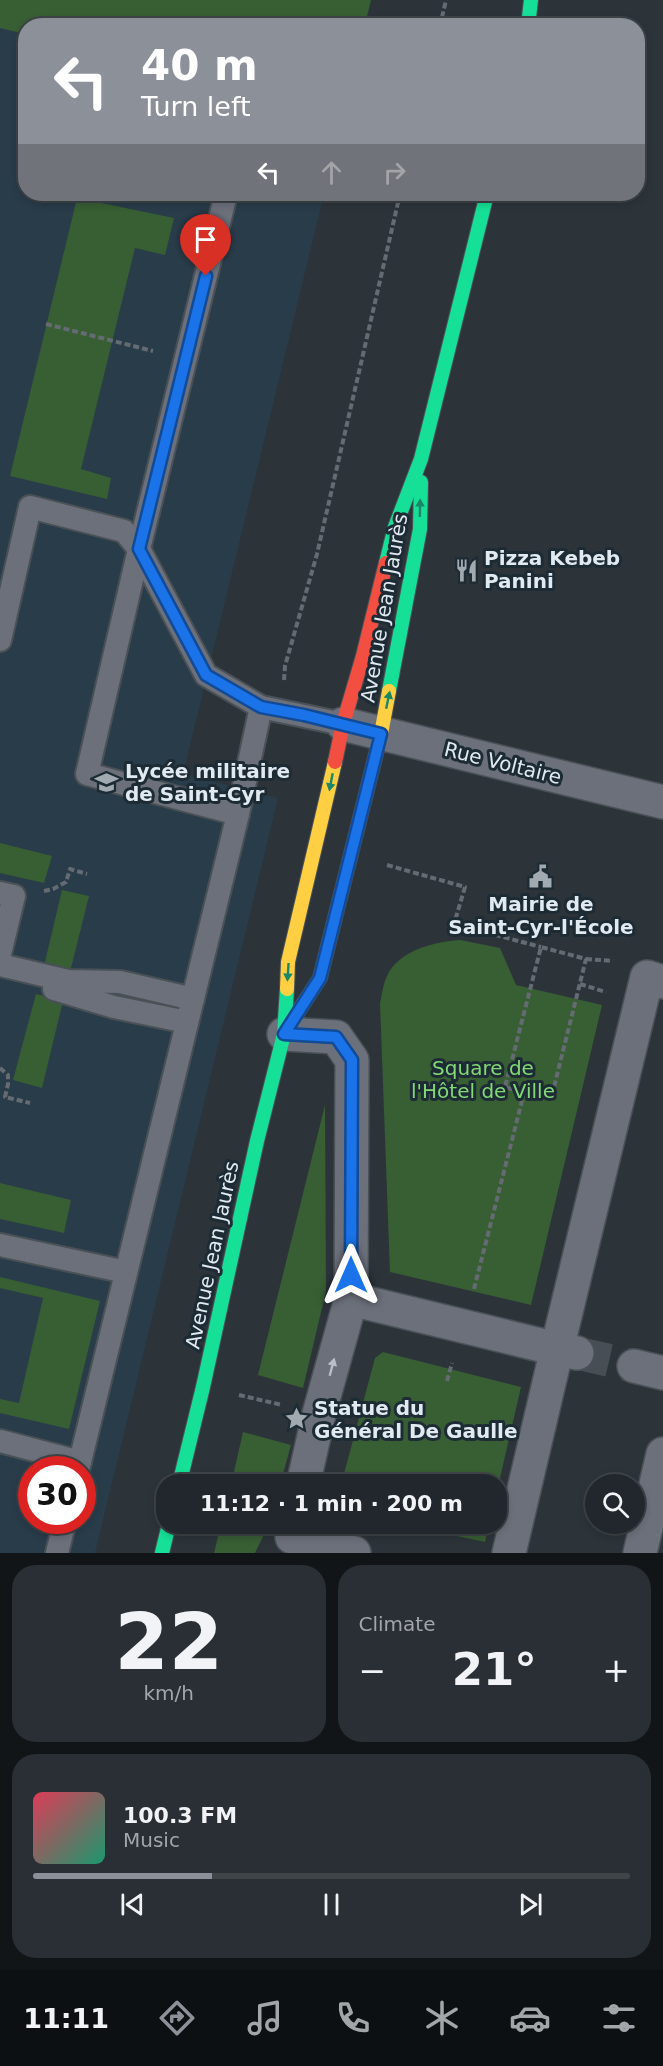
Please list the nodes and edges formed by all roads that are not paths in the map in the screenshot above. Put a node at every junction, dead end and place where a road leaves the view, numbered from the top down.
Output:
1 (531, 0) edge
2 (529, 18) edge
3 (224, 201) edge
4 (485, 201) edge
5 (422, 459) junction
6 (139, 549) junction
7 (0, 640) edge
8 (271, 709) junction
9 (343, 724) junction
10 (381, 734) junction
11 (663, 802) edge
12 (238, 814) junction
13 (7, 895) edge
14 (0, 954) edge
15 (0, 965) edge
16 (0, 976) edge
17 (663, 982) edge
18 (193, 999) junction
19 (187, 1022) junction
20 (284, 1034) junction
21 (0, 1245) edge
22 (126, 1272) junction
23 (351, 1299) junction
24 (567, 1351) junction
25 (0, 1442) edge
26 (663, 1454) edge
27 (46, 1456) edge
28 (81, 1456) edge
29 (182, 1474) edge
30 (305, 1474) edge
31 (62, 1534) edge
32 (167, 1534) edge
33 (290, 1538) edge
34 (57, 1553) edge
35 (162, 1553) edge
36 (354, 1553) edge
37 (509, 1553) edge
38 (640, 1553) edge

1 - 2 main road
3 - 6 lane
4 - 5 main road, Avenue Jean Jaurès
5 - 9 main road, Avenue Jean Jaurès
10 -> 5 main road, Avenue Jean Jaurès
6 - 7 lane
6 - 8 lane
6 - 12 lane
8 - 9 lane
8 - 12 lane
9 - 10 street, Rue Voltaire
9 -> 20 main road, Avenue Jean Jaurès
10 - 11 street, Rue Voltaire
10 - 20 main road, Avenue Jean Jaurès
12 - 18 lane
13 - 14 lane
15 - 18 lane
16 - 19 lane
17 - 24 street
18 - 19 lane
19 - 22 lane
20 - 23 street
20 - 29 main road, Avenue Jean Jaurès
21 - 22 lane
22 - 28 lane
23 - 24 street
30 -> 23 street
24 - 37 street
25 - 27 lane
26 - 38 street
31 - 34 lane
32 - 35 main road
33 - 36 street

